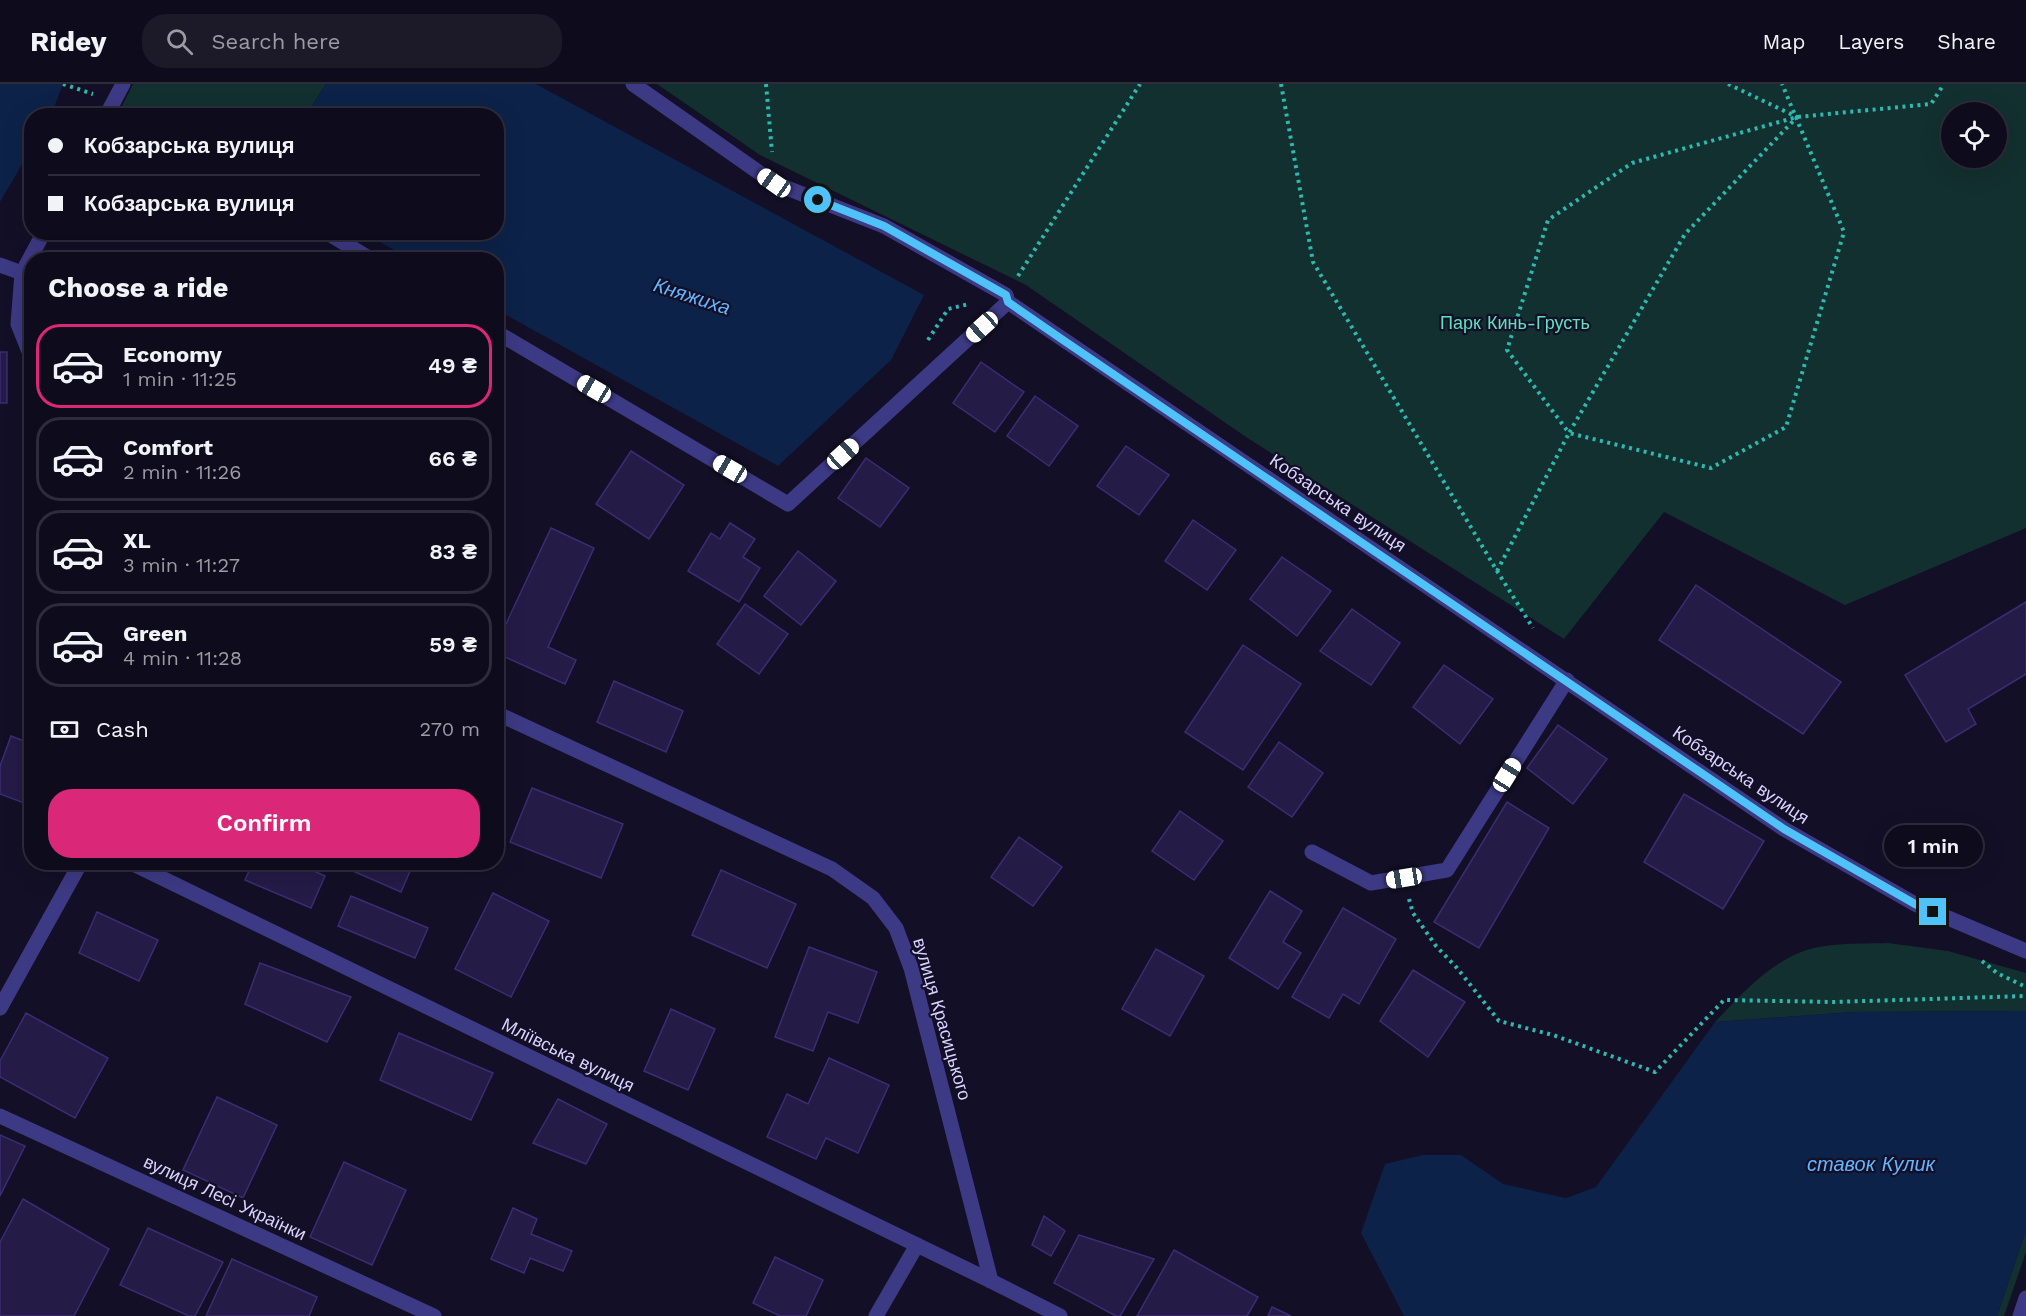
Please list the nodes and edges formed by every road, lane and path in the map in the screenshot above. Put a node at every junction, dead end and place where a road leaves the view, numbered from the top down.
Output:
1 (123, 84) edge
2 (633, 84) edge
3 (766, 84) edge
4 (1140, 84) edge
5 (1281, 84) edge
6 (1728, 84) edge
7 (1782, 84) edge
8 (1944, 84) edge
9 (110, 108) edge
10 (1797, 117) junction
11 (774, 183) junction
12 (339, 240) edge
13 (359, 252) edge
14 (0, 265) edge
15 (24, 269) edge
16 (22, 273) junction
17 (1007, 299) junction
18 (504, 337) edge
19 (24, 339) edge
20 (1569, 433) junction
21 (1497, 572) junction
22 (1535, 631) dead end
23 (1567, 680) junction
24 (504, 717) edge
25 (1312, 852) dead end
26 (77, 870) edge
27 (145, 870) edge
28 (1404, 878) junction
29 (2026, 951) edge
30 (2026, 996) edge
31 (0, 1008) edge
32 (0, 1116) edge
33 (917, 1245) junction
34 (991, 1281) junction
35 (2026, 1298) edge
36 (434, 1316) edge
37 (876, 1316) edge
38 (1060, 1316) edge
39 (2020, 1316) edge

1 - 9 street
2 - 11 street, Кобзарська вулиця
3 - 11 path
4 - 17 path
5 - 21 path
6 - 10 path
7 - 10 path
8 - 10 path
10 - 20 path
10 - 20 path
10 - 20 path
11 - 17 street, Кобзарська вулиця
12 - 13 street
14 - 16 street
15 - 16 street
16 - 19 street
17 - 18 street
17 - 23 street, Кобзарська вулиця
20 - 21 path
21 - 22 path
23 - 28 street
23 - 29 street, Кобзарська вулиця
24 - 34 street, вулиця Красицького
25 - 28 street
26 - 31 street
27 - 33 street, Мліївська вулиця
28 - 30 path
32 - 36 street, вулиця Лесі Українки
33 - 34 street, Мліївська вулиця
33 - 37 street
34 - 38 street
35 - 39 street

